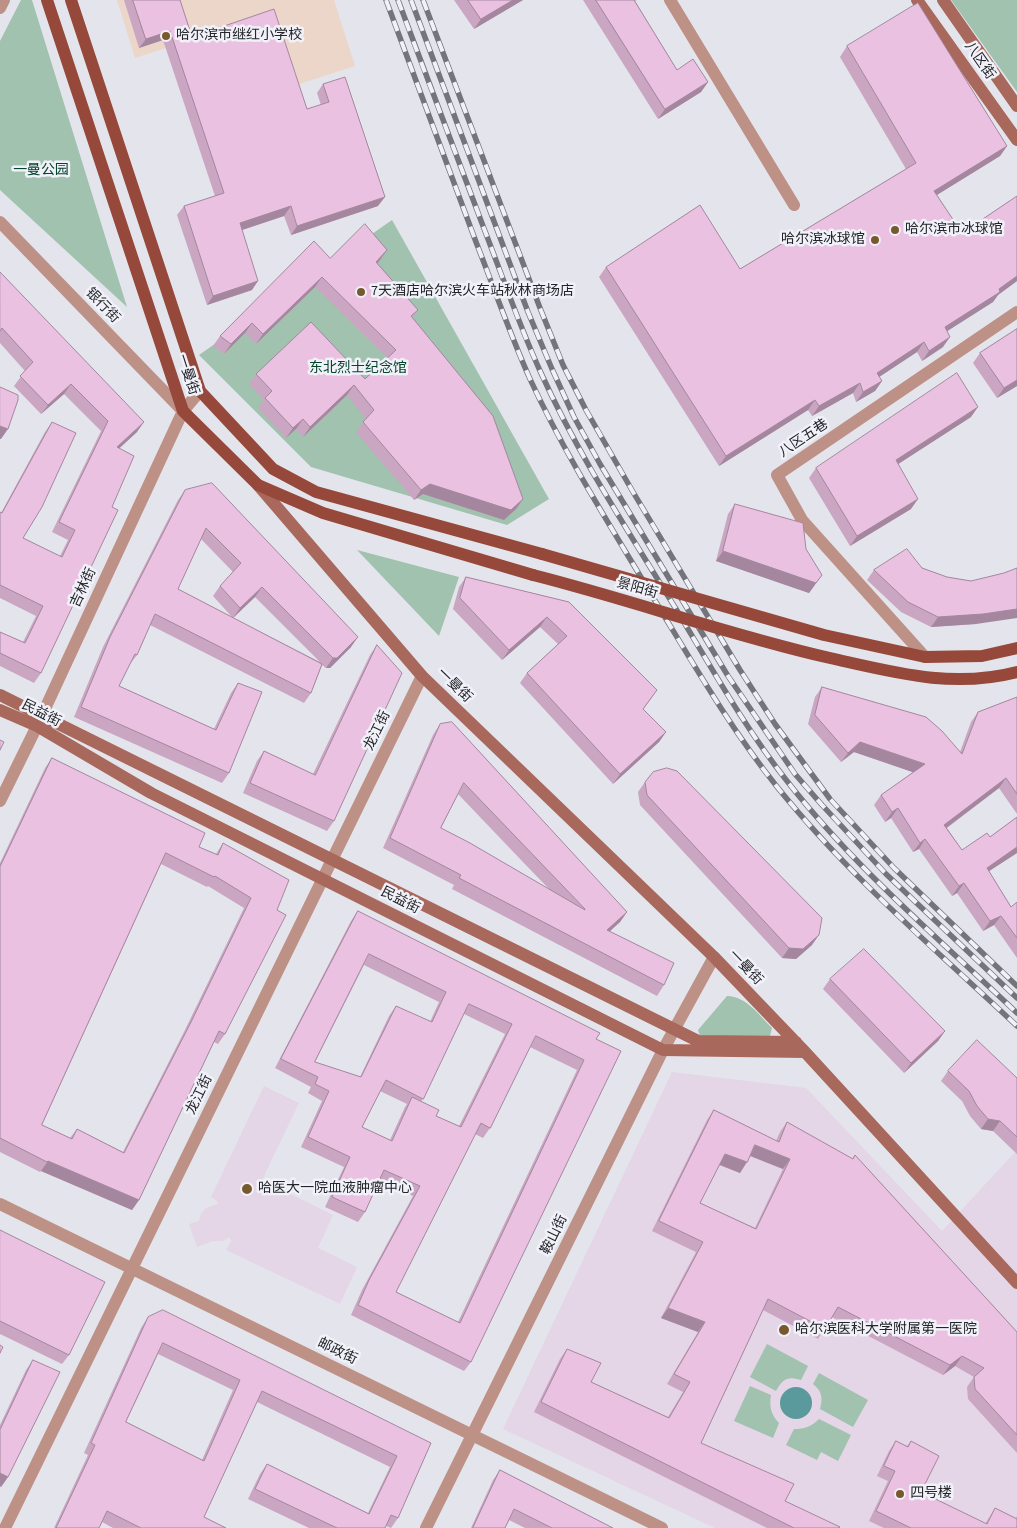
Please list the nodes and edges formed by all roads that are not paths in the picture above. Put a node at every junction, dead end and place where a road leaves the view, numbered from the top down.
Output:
1 (4, 0) edge
2 (47, 0) edge
3 (71, 0) edge
4 (670, 0) edge
5 (917, 0) edge
6 (943, 0) edge
7 (0, 8) edge
8 (1017, 106) edge
9 (1017, 140) edge
10 (794, 205) dead end
11 (0, 222) edge
12 (1017, 312) edge
13 (200, 391) junction
14 (183, 410) junction
15 (258, 485) junction
16 (316, 492) joint
17 (1017, 648) edge
18 (925, 658) junction
19 (1017, 672) edge
20 (422, 676) junction
21 (0, 695) edge
22 (0, 710) edge
23 (39, 721) junction
24 (0, 801) edge
25 (332, 861) junction
26 (323, 878) junction
27 (714, 957) junction
28 (674, 1028) junction
29 (796, 1042) junction
30 (663, 1050) junction
31 (805, 1052) junction
32 (0, 1204) edge
33 (132, 1269) junction
34 (1017, 1283) edge
35 (472, 1435) junction
36 (5, 1528) edge
37 (426, 1528) edge
38 (662, 1528) edge

1 - 7 street
2 - 14 main road, 一曼街
3 - 13 main road, 一曼街
4 - 10 street
5 - 9 main road, 八区街
6 - 8 main road, 八区街
11 - 14 street, 银行街
12 - 18 street, 八区五巷
13 - 14 street, 吉林街
13 - 16 main road, 一曼街
14 - 15 main road, 一曼街
14 - 23 street, 吉林街
15 - 19 main road, 景阳街, bridge
15 - 20 main road, 一曼街
16 - 18 main road, 景阳街, bridge
17 - 18 main road, 景阳街, bridge
20 - 25 street, 龙江街
20 - 27 main road, 一曼街
21 - 23 main road, 民益街
22 - 23 main road, 民益街
23 - 24 street, 吉林街
23 - 25 main road, 民益街
23 - 26 main road, 民益街
25 - 26 street, 龙江街
25 - 28 main road, 民益街
26 - 30 main road, 民益街
26 - 33 street, 龙江街
27 - 28 street, 鞍山街
27 - 29 main road, 一曼街
28 - 29 main road, 民益街
28 - 30 street, 鞍山街
29 - 31 main road, 一曼街
30 - 31 main road, 民益街
30 - 35 street, 鞍山街
31 - 34 main road, 一曼街
32 - 33 street, 邮政街
33 - 35 street, 邮政街
33 - 36 street, 龙江街
35 - 37 street, 鞍山街
35 - 38 street, 邮政街

